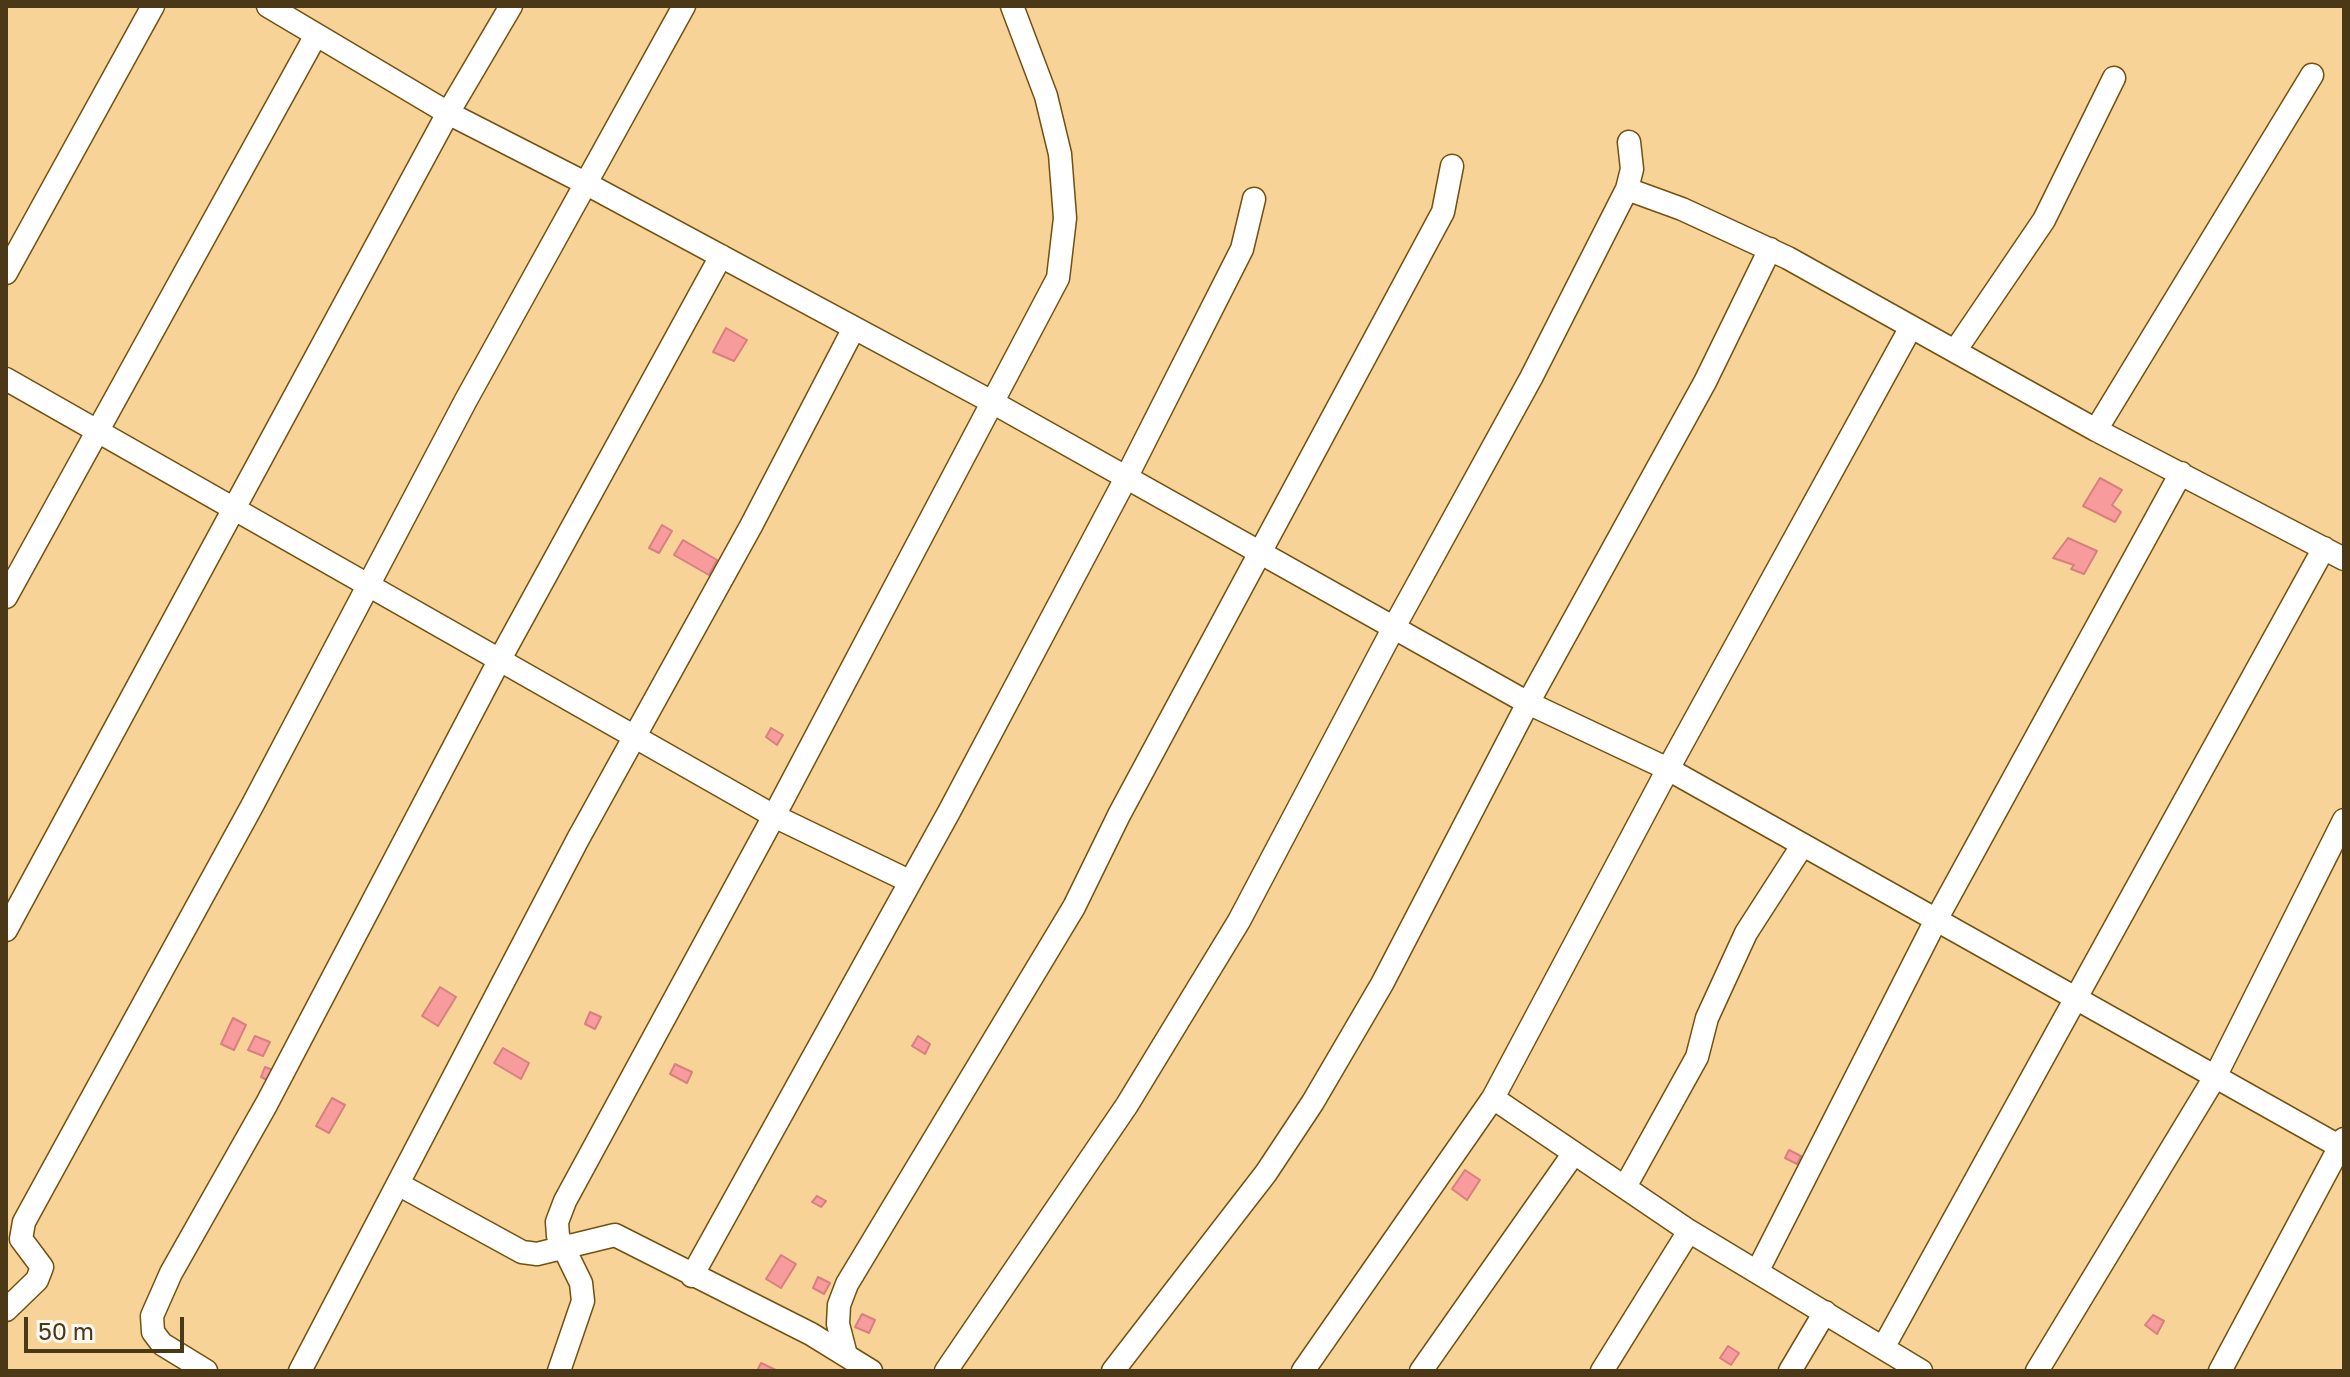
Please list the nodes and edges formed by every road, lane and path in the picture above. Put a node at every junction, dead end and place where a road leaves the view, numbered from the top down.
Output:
1 (153, 6) edge
2 (268, 6) edge
3 (511, 6) edge
4 (684, 6) edge
5 (1012, 6) edge
6 (316, 35) junction
7 (2312, 75) dead end
8 (2114, 78) dead end
9 (448, 113) junction
10 (1629, 142) dead end
11 (1452, 166) dead end
12 (585, 183) junction
13 (1627, 189) junction
14 (1254, 199) dead end
15 (1770, 249) junction
16 (721, 256) junction
17 (6, 273) edge
18 (1911, 327) junction
19 (854, 328) junction
20 (1955, 351) junction
21 (6, 379) edge
22 (992, 402) junction
23 (2096, 430) junction
24 (98, 431) junction
25 (2181, 473) junction
26 (1126, 478) junction
27 (234, 512) junction
28 (2324, 548) junction
29 (1260, 554) junction
30 (2344, 559) edge
31 (367, 583) junction
32 (6, 597) edge
33 (1393, 629) junction
34 (500, 659) junction
35 (1528, 703) junction
36 (633, 736) junction
37 (1668, 769) junction
38 (774, 816) junction
39 (2344, 820) edge
40 (1802, 846) junction
41 (909, 881) junction
42 (1936, 920) junction
43 (6, 930) edge
44 (2075, 998) junction
45 (2215, 1077) junction
46 (1493, 1098) junction
47 (2343, 1145) edge
48 (1574, 1153) junction
49 (398, 1184) junction
50 (1625, 1187) junction
51 (1689, 1231) junction
52 (562, 1249) junction
53 (1757, 1272) junction
54 (692, 1276) junction
55 (6, 1310) edge
56 (1825, 1312) junction
57 (1883, 1348) junction
58 (846, 1355) junction
59 (206, 1371) edge
60 (300, 1371) edge
61 (559, 1371) edge
62 (871, 1371) edge
63 (946, 1371) edge
64 (1113, 1371) edge
65 (1303, 1371) edge
66 (1421, 1371) edge
67 (1602, 1371) edge
68 (1790, 1371) edge
69 (1921, 1371) edge
70 (2037, 1371) edge
71 (2220, 1371) edge

1 - 17 street
2 - 6 street
3 - 9 street
4 - 12 street
5 - 22 street
6 - 9 street
6 - 24 street
7 - 23 street
8 - 20 street
9 - 12 street
9 - 27 street
10 - 13 street
11 - 29 street
12 - 16 street
12 - 31 street
13 - 15 street
13 - 33 street
14 - 26 street
15 - 18 street
15 - 35 street
16 - 19 street
16 - 34 street
18 - 20 street
18 - 37 street
19 - 22 street
19 - 36 street
20 - 23 street
21 - 24 street
22 - 26 street
22 - 38 street
23 - 25 street
24 - 27 street
24 - 32 street
25 - 28 street
25 - 42 street
26 - 29 street
26 - 41 street
27 - 31 street
27 - 43 street
28 - 30 street
28 - 44 street
29 - 33 street
29 - 58 street
31 - 34 street
31 - 55 street
33 - 35 street
33 - 63 street
34 - 36 street
34 - 59 street
35 - 37 street
35 - 64 street
36 - 38 street
36 - 49 street
37 - 40 street
37 - 46 street
38 - 41 street
38 - 52 street
39 - 45 street
40 - 42 street
40 - 50 street
41 - 54 street
42 - 44 street
42 - 53 street
44 - 45 street
44 - 57 street
45 - 47 street
45 - 70 street
46 - 48 street
46 - 65 street
47 - 71 street
48 - 50 street
48 - 66 street
49 - 52 street
49 - 60 street
50 - 51 street
51 - 53 street
51 - 67 street
52 - 54 street
52 - 61 street
53 - 56 street
54 - 58 street
56 - 57 street
56 - 68 street
57 - 69 street
58 - 62 street

